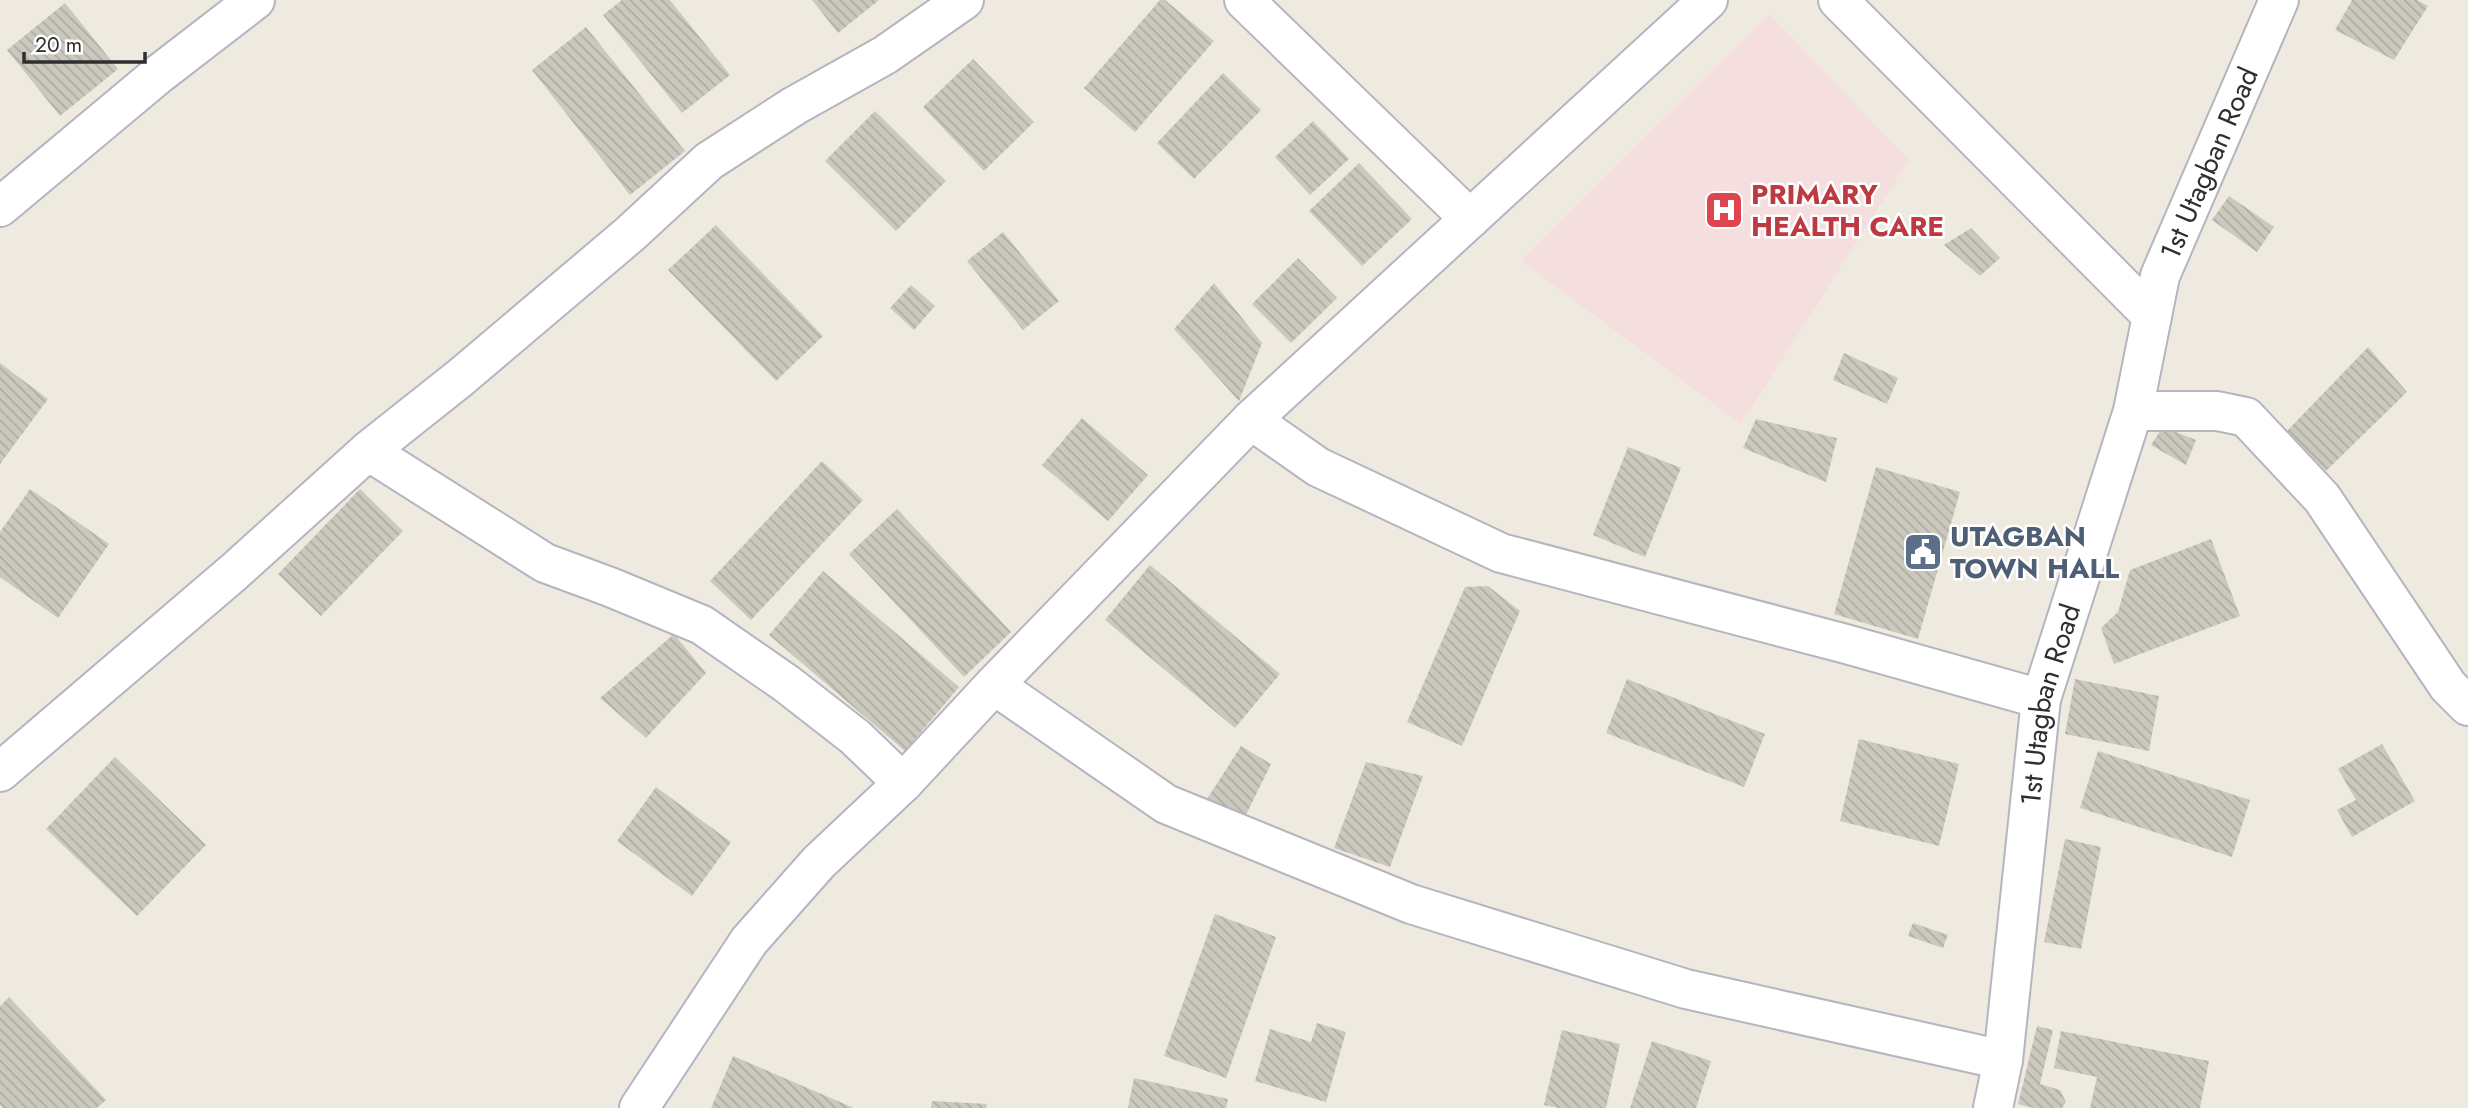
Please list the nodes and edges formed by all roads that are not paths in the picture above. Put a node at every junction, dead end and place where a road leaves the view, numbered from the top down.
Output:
1 (255, 0) edge
2 (964, 0) edge
3 (1244, 0) edge
4 (1708, 0) edge
5 (1838, 0) edge
6 (2279, 0) edge
7 (0, 207) edge
8 (1470, 219) junction
9 (2152, 316) junction
10 (2133, 411) junction
11 (1251, 420) junction
12 (368, 451) junction
13 (994, 685) junction
14 (2041, 699) junction
15 (2468, 706) edge
16 (0, 772) edge
17 (903, 783) junction
18 (2003, 1060) junction
19 (639, 1108) edge
20 (1993, 1108) edge

1 - 7 street
2 - 12 street
3 - 8 street
4 - 8 street
5 - 9 street
6 - 9 street, 1st Utagban Road
8 - 11 street
9 - 10 street, 1st Utagban Road
10 - 14 street, 1st Utagban Road
10 - 15 street
11 - 13 street
11 - 14 street
12 - 16 street
12 - 17 street
13 - 17 street
13 - 18 street
14 - 18 street, 1st Utagban Road
17 - 19 street
18 - 20 street, 1st Utagban Road

